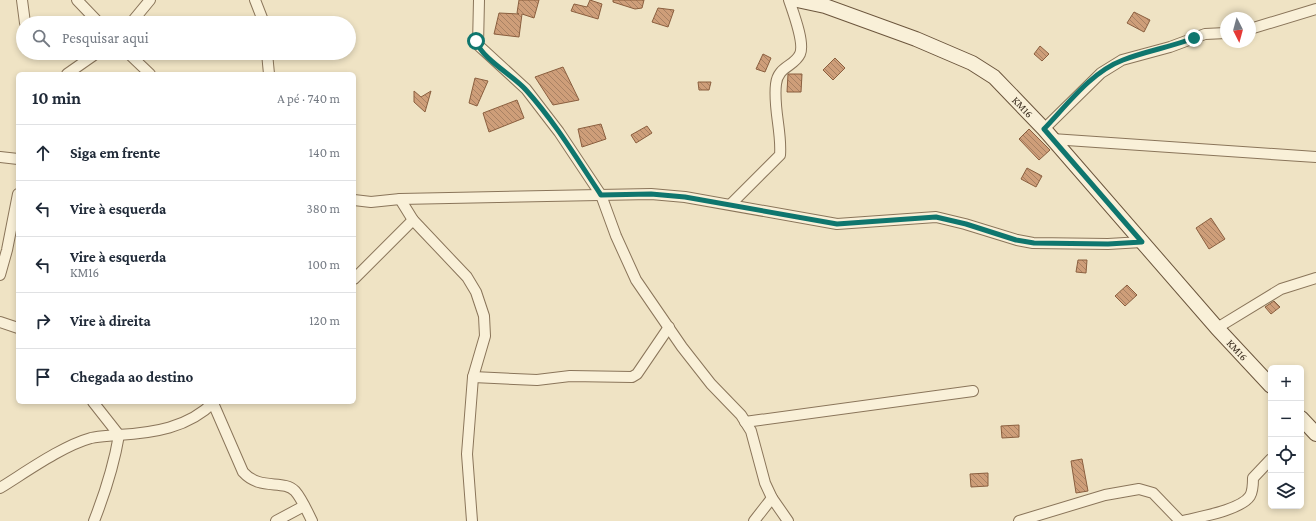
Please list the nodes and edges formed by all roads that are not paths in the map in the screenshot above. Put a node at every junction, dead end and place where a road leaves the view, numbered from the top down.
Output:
1 (22, 0) edge
2 (77, 0) edge
3 (150, 0) edge
4 (255, 0) edge
5 (479, 0) edge
6 (789, 0) edge
7 (797, 0) edge
8 (1316, 9) edge
9 (24, 16) edge
10 (92, 16) edge
11 (137, 16) edge
12 (261, 16) edge
13 (1256, 27) edge
14 (1220, 33) edge
15 (87, 60) edge
16 (135, 60) edge
17 (268, 60) edge
18 (70, 72) edge
19 (148, 72) edge
20 (269, 72) edge
21 (1048, 134) junction
22 (0, 158) edge
23 (1316, 158) edge
24 (16, 159) edge
25 (601, 195) junction
26 (400, 199) junction
27 (356, 200) edge
28 (731, 204) junction
29 (16, 205) edge
30 (413, 220) junction
31 (1142, 242) junction
32 (0, 275) edge
33 (356, 277) edge
34 (1316, 278) edge
35 (0, 322) edge
36 (16, 327) edge
37 (669, 327) junction
38 (1217, 328) junction
39 (473, 377) junction
40 (1268, 383) edge
41 (973, 391) dead end
42 (95, 404) edge
43 (212, 404) edge
44 (213, 404) edge
45 (745, 422) junction
46 (118, 435) junction
47 (1268, 462) edge
48 (0, 488) edge
49 (772, 498) junction
50 (304, 506) junction
51 (94, 521) edge
52 (276, 521) edge
53 (312, 521) edge
54 (472, 521) edge
55 (754, 521) edge
56 (788, 521) edge
57 (1020, 521) edge
58 (1180, 521) edge
59 (1183, 521) edge

1 - 9 street
2 - 10 street
3 - 11 street
4 - 12 street
5 - 25 street
6 - 28 street
7 - 21 street, KM16
8 - 13 street
14 - 21 street
15 - 18 street
16 - 19 street
17 - 20 street
21 - 23 street
21 - 31 street, KM16
22 - 24 street
25 - 26 street
25 - 28 street
25 - 37 street
26 - 27 street
26 - 30 street
28 - 31 street
29 - 32 street
30 - 33 street
30 - 39 street
31 - 38 street, KM16
34 - 38 street
35 - 36 street
37 - 39 street
37 - 45 street
38 - 40 street, KM16
39 - 54 street
41 - 45 street
42 - 46 street
43 - 46 street
44 - 50 street
45 - 49 street
46 - 48 street
46 - 51 street
47 - 59 street
49 - 55 street
49 - 56 street
50 - 52 street
50 - 53 street
57 - 58 street

